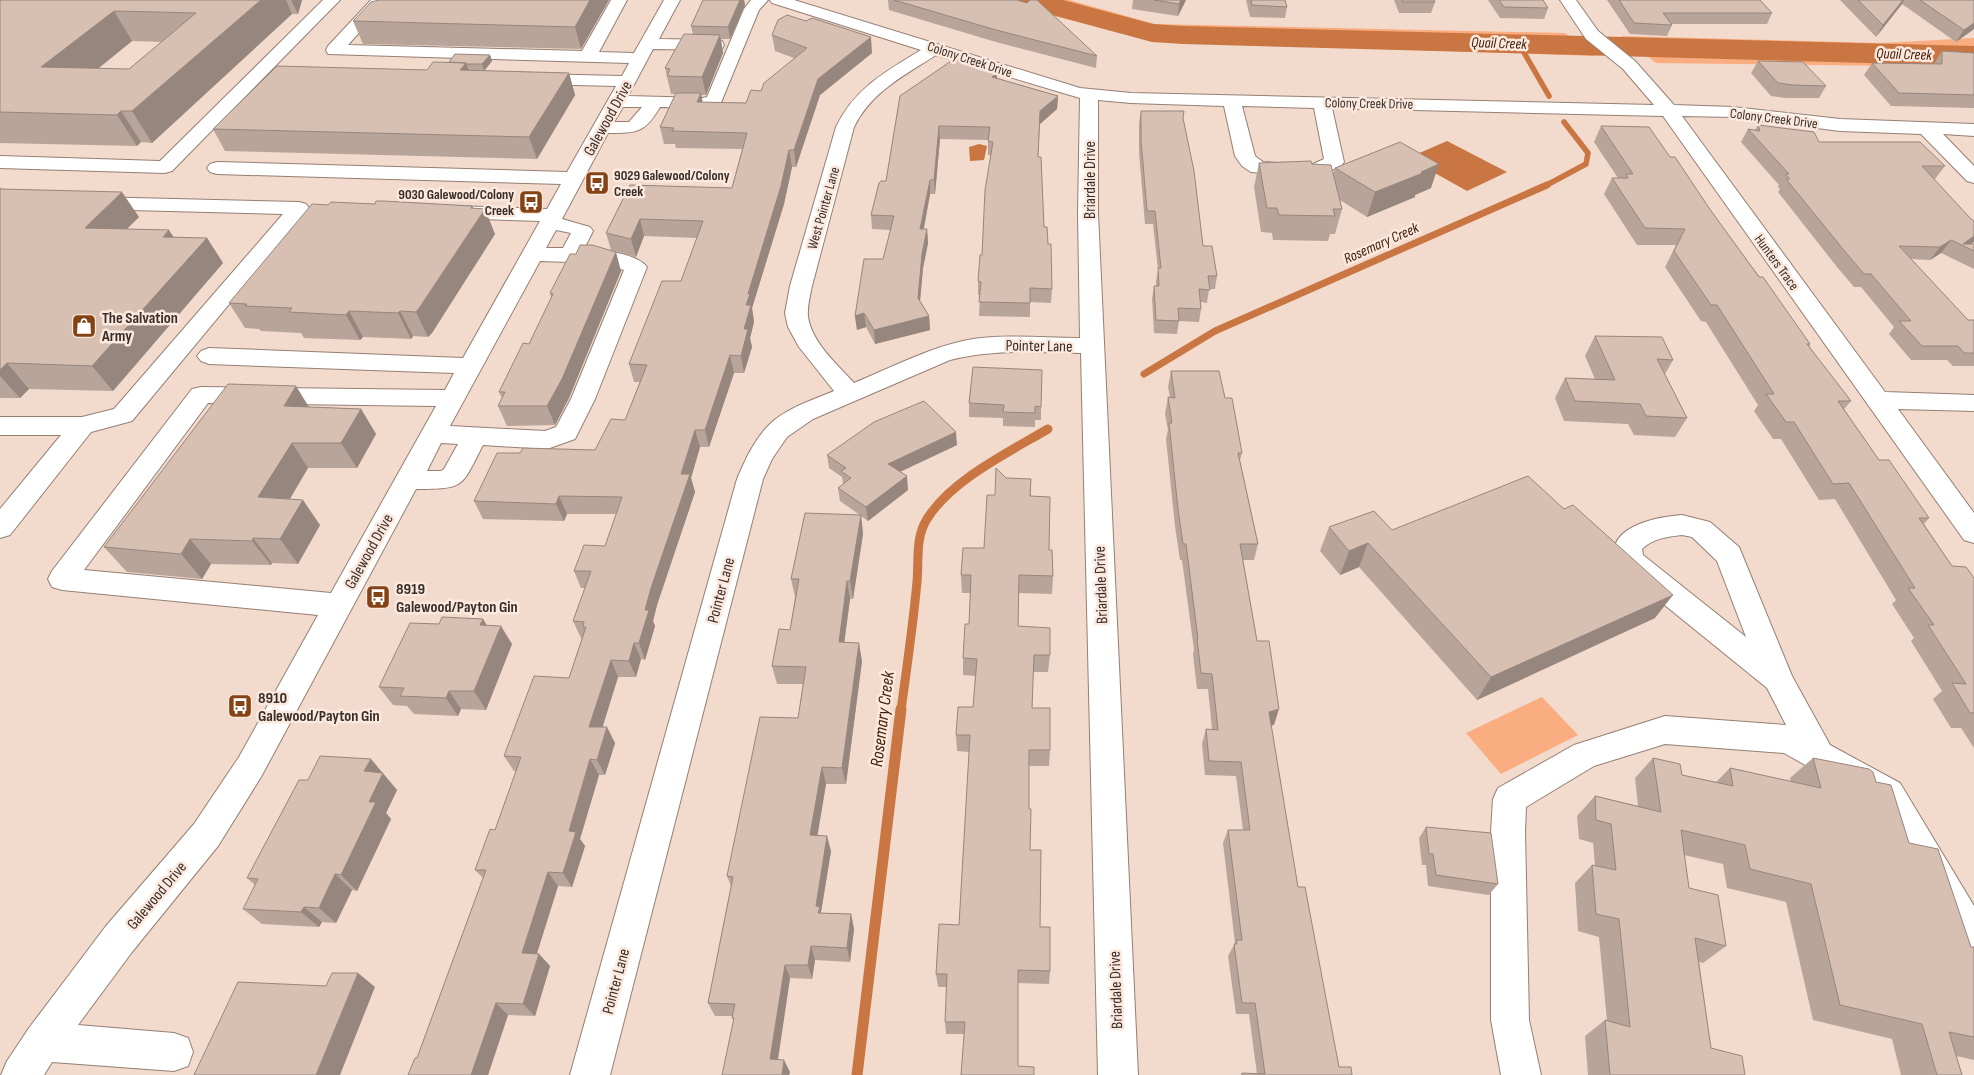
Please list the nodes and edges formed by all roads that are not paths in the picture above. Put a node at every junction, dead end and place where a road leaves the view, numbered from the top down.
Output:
1 (332, 0) edge
2 (380, 0) edge
3 (619, 0) edge
4 (672, 0) edge
5 (760, 0) edge
6 (778, 0) edge
7 (1568, 0) edge
8 (737, 46) junction
9 (936, 48) junction
10 (588, 56) junction
11 (633, 71) junction
12 (515, 78) edge
13 (1089, 94) junction
14 (1232, 100) junction
15 (654, 102) junction
16 (1322, 102) junction
17 (1668, 110) junction
18 (603, 127) junction
19 (1928, 130) junction
20 (1974, 130) edge
21 (0, 162) edge
22 (217, 168) dead end
23 (1974, 176) edge
24 (574, 178) junction
25 (70, 203) edge
26 (437, 212) edge
27 (551, 219) junction
28 (532, 254) junction
29 (570, 256) junction
30 (1092, 346) junction
31 (209, 356) dead end
32 (471, 366) junction
33 (850, 393) junction
34 (453, 398) junction
35 (1876, 400) junction
36 (1974, 403) edge
37 (82, 426) junction
38 (2, 429) edge
39 (433, 434) junction
40 (475, 436) junction
41 (408, 480) junction
42 (0, 528) edge
43 (1974, 533) edge
44 (338, 605) junction
45 (1778, 678) junction
46 (1819, 756) junction
47 (1974, 940) edge
48 (43, 1042) junction
49 (174, 1052) dead end
50 (21, 1075) edge
51 (590, 1075) edge
52 (1118, 1075) edge
53 (1522, 1075) edge

1 - 21 street
2 - 10 street
3 - 10 street
4 - 11 street, Galewood Drive
5 - 8 street
6 - 9 street, Colony Creek Drive
7 - 17 street, Hunters Trace
8 - 11 street
8 - 15 street
9 - 13 street, Colony Creek Drive
9 - 33 street, West Pointer Lane
10 - 11 street
11 - 12 street
11 - 15 street
11 - 18 street, Galewood Drive
13 - 14 street, Colony Creek Drive
13 - 30 street, Briardale Drive
14 - 16 street, Colony Creek Drive
14 - 16 street
15 - 18 street
16 - 17 street, Colony Creek Drive
17 - 19 street, Colony Creek Drive
17 - 35 street, Hunters Trace
18 - 24 street, Galewood Drive
19 - 20 street, Colony Creek Drive
19 - 23 street
22 - 24 street
24 - 27 street, Galewood Drive
25 - 37 street
26 - 27 street
27 - 28 street, Galewood Drive
27 - 29 street
28 - 29 street
28 - 32 street, Galewood Drive
29 - 40 street
30 - 33 street, Pointer Lane
30 - 52 street, Briardale Drive
31 - 32 street
32 - 34 street, Galewood Drive
33 - 51 street, Pointer Lane
34 - 39 street, Galewood Drive
34 - 44 street
35 - 36 street
35 - 43 street, Hunters Trace
37 - 38 street
37 - 42 street
39 - 40 street
39 - 41 street, Galewood Drive
40 - 41 street
41 - 44 street, Galewood Drive
44 - 48 street, Galewood Drive
45 - 45 street
45 - 46 street
46 - 47 street
46 - 53 street
48 - 49 street
48 - 50 street, Galewood Drive

